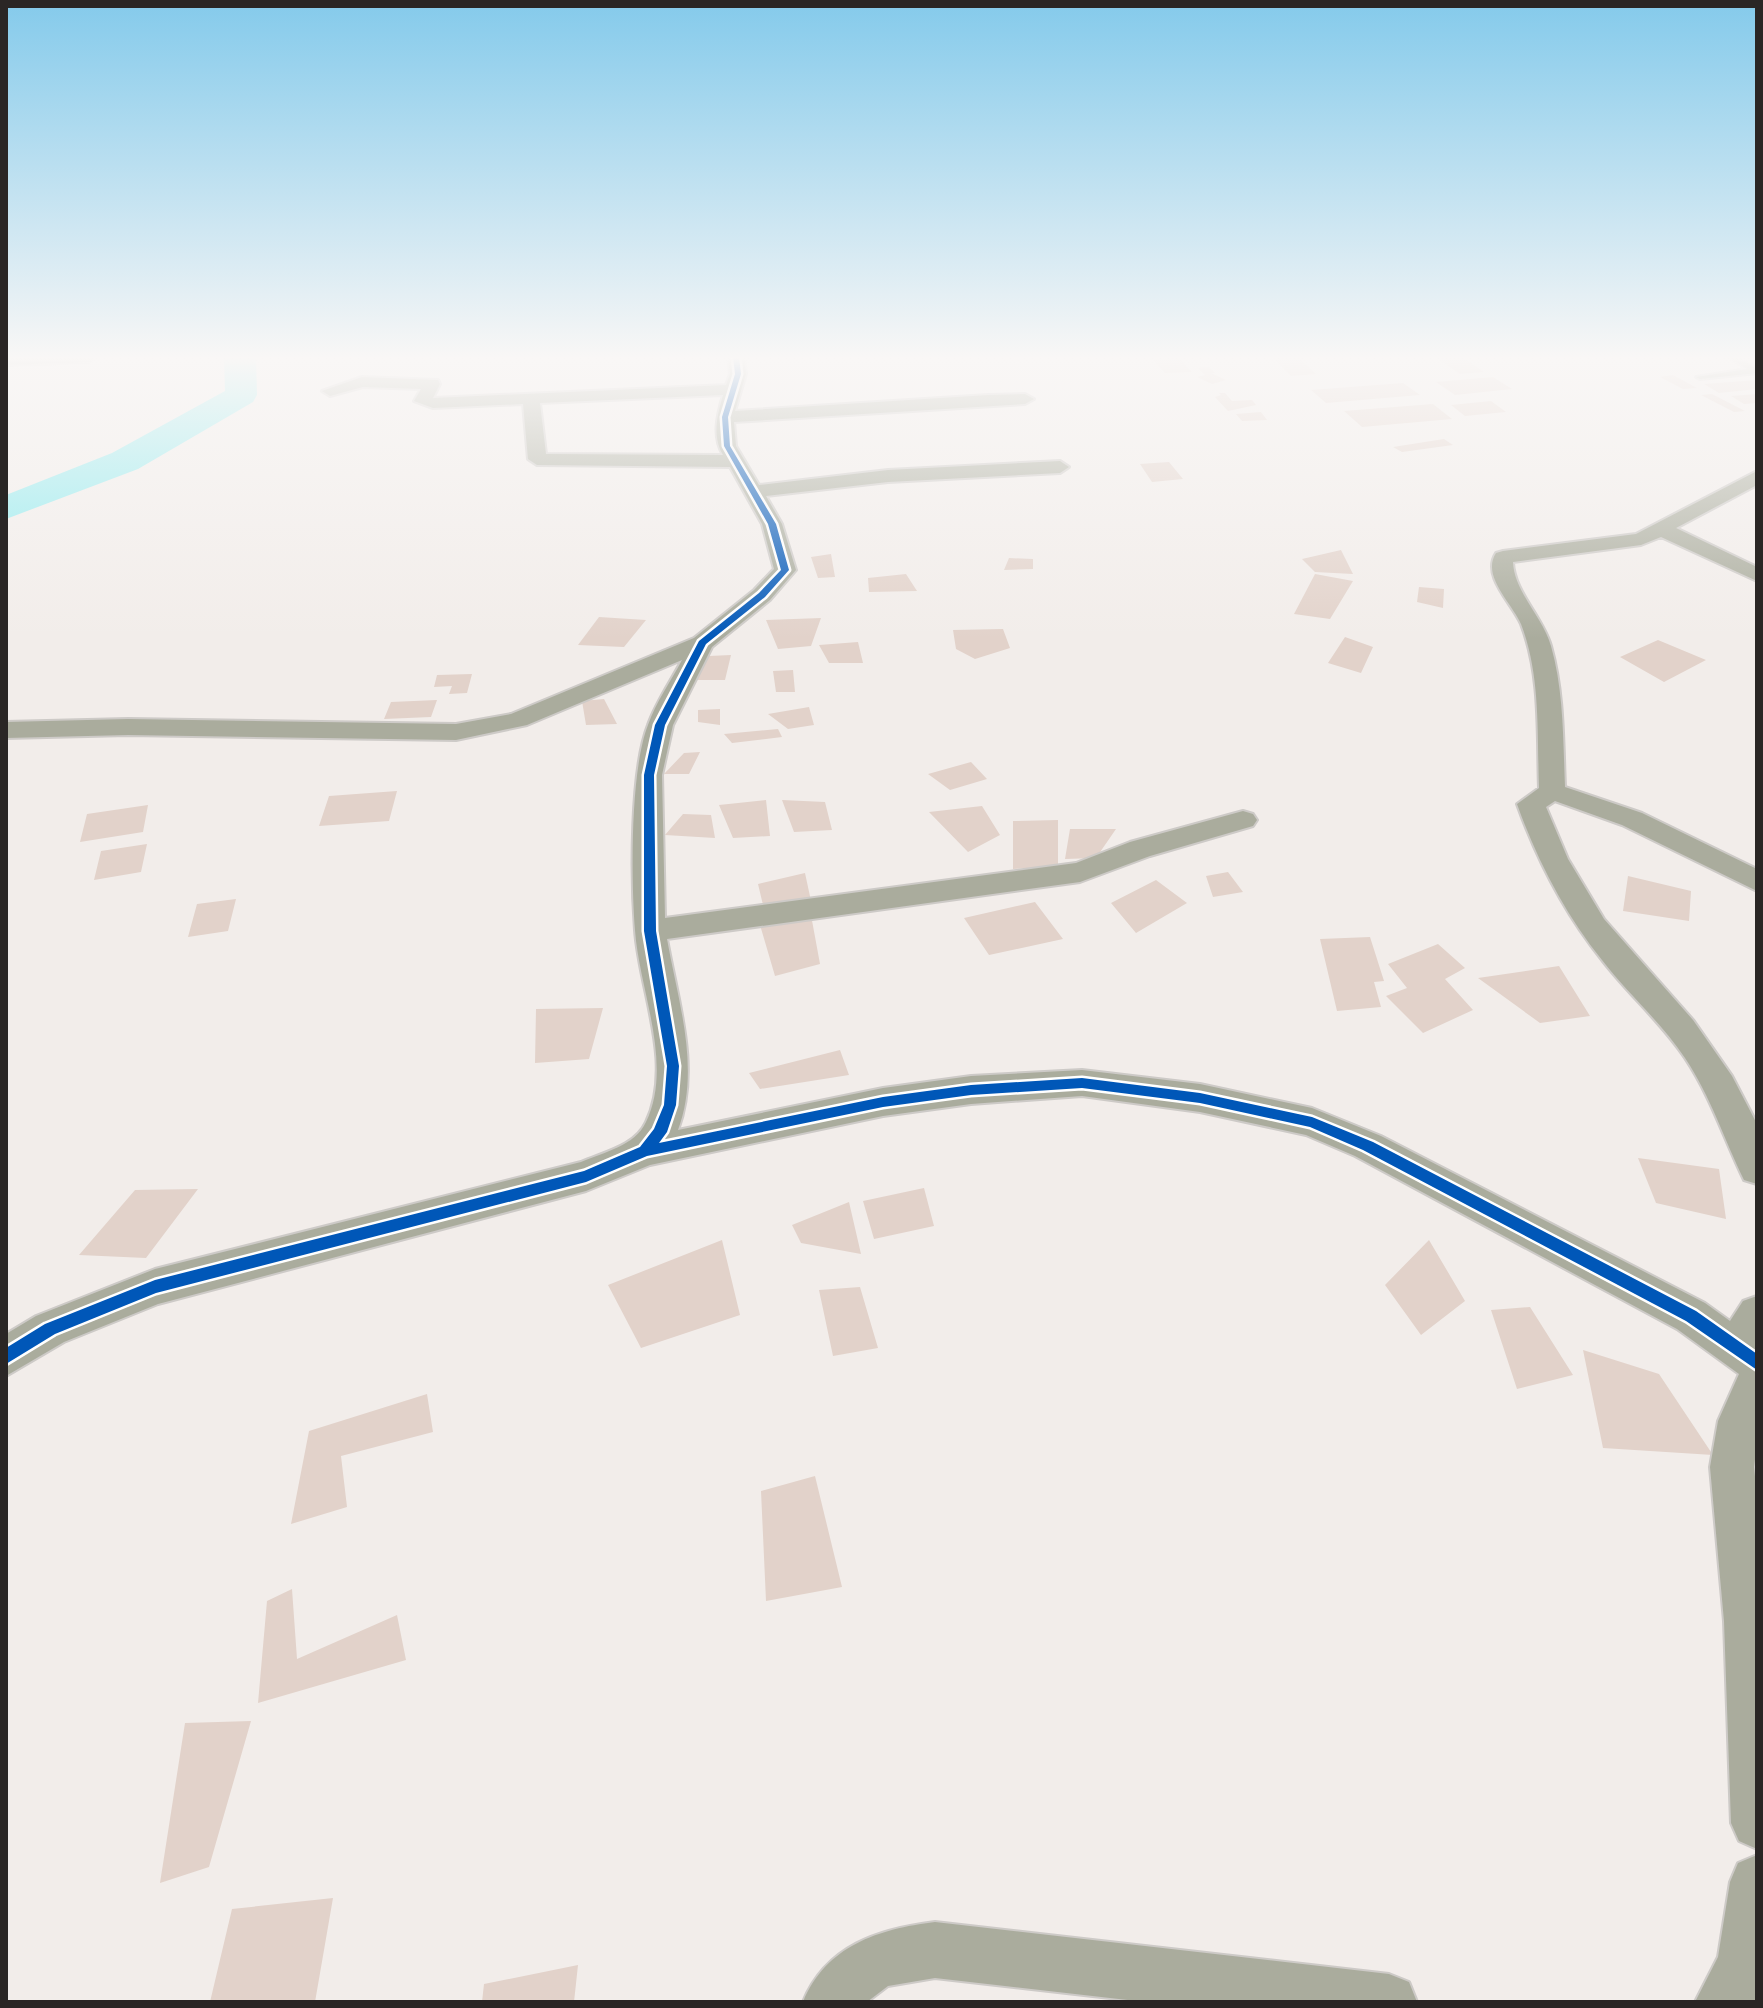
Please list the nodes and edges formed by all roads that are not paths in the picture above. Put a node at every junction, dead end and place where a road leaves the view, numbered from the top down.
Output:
1 (536, 451) edge
2 (730, 451) edge
3 (735, 461) junction
4 (1060, 467) dead end
5 (1757, 477) edge
6 (752, 492) junction
7 (1661, 529) junction
8 (1757, 575) edge
9 (702, 643) junction
10 (6, 730) edge
11 (1552, 792) junction
12 (1243, 820) dead end
13 (1757, 881) edge
14 (650, 931) junction
15 (645, 1151) junction
16 (1757, 1169) edge
17 (1752, 1351) edge
18 (6, 1357) edge
19 (1757, 1823) edge
20 (1757, 1882) edge
21 (1169, 1989) edge
22 (831, 2002) edge
23 (1389, 2002) edge
24 (1723, 2002) edge

1 - 3 street
2 - 3 street
3 - 6 street
4 - 6 street
5 - 7 street
6 - 9 street
7 - 8 street
7 - 11 street
9 - 10 street
9 - 14 street
11 - 13 street
11 - 16 street
12 - 14 street
14 - 15 street
15 - 17 street
15 - 18 street
17 - 19 street
20 - 24 street
21 - 22 street
21 - 23 street

